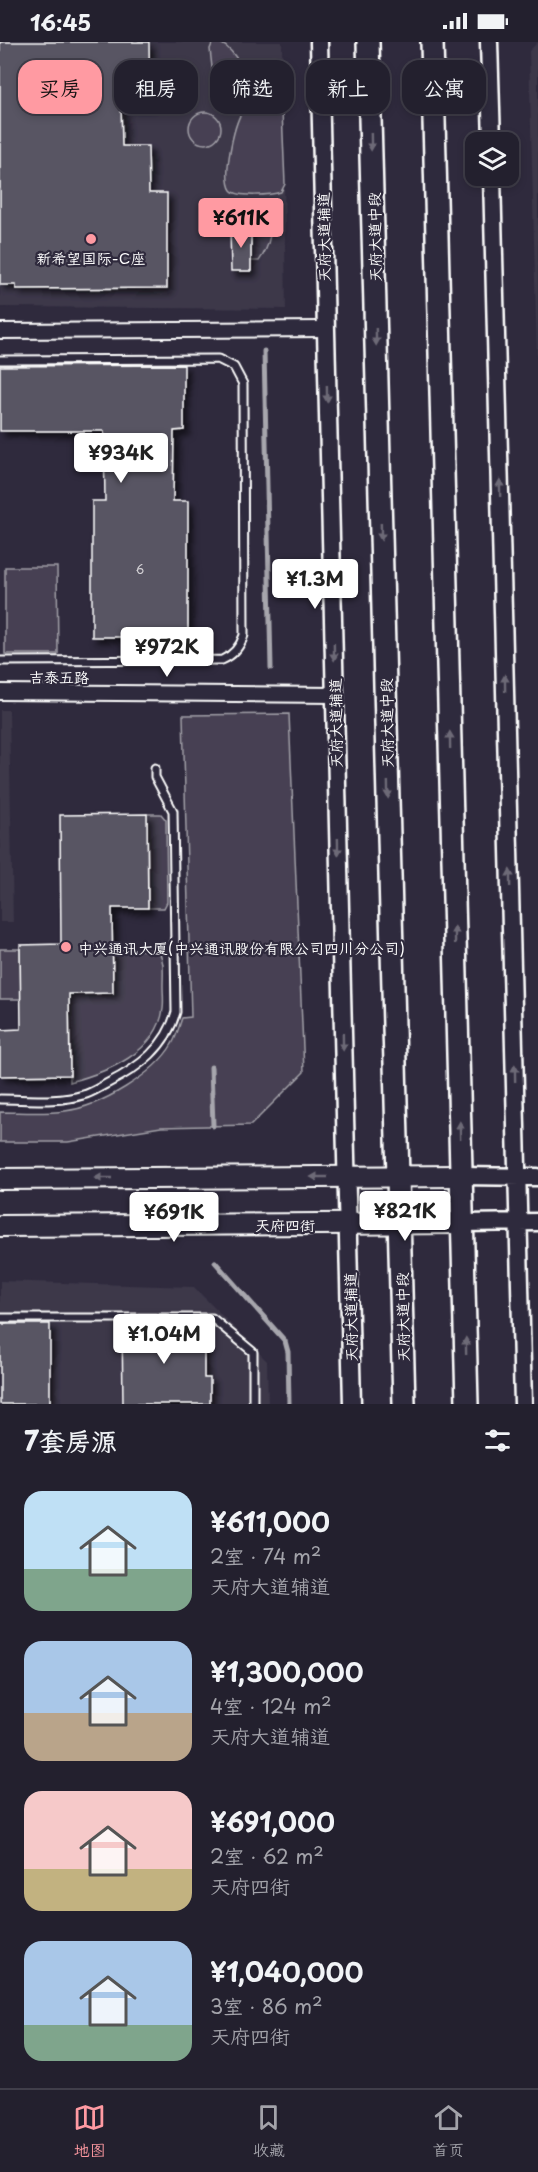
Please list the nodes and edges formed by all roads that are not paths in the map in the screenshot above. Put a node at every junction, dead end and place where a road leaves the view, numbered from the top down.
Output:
1 (318, 42) edge
2 (368, 42) edge
3 (432, 42) edge
4 (489, 42) edge
5 (492, 132) edge
6 (492, 186) edge
7 (326, 329) junction
8 (0, 331) edge
9 (0, 360) edge
10 (0, 661) edge
11 (0, 692) edge
12 (334, 695) junction
13 (155, 768) dead end
14 (0, 1099) edge
15 (398, 1176) junction
16 (461, 1176) junction
17 (346, 1177) junction
18 (518, 1177) junction
19 (538, 1177) edge
20 (0, 1179) edge
21 (519, 1222) junction
22 (538, 1222) edge
23 (463, 1223) junction
24 (348, 1224) junction
25 (399, 1224) junction
26 (0, 1226) edge
27 (0, 1318) edge
28 (254, 1404) edge
29 (352, 1404) edge
30 (404, 1404) edge
31 (467, 1404) edge
32 (523, 1404) edge

1 - 7 street, 天府大道辅道
2 -> 15 main road, 天府大道中段
16 -> 3 main road
4 - 5 street
18 -> 6 street
7 - 8 street
7 -> 12 street, 天府大道辅道
9 - 10 lane
11 - 12 street, 吉泰五路
12 -> 17 street, 天府大道辅道
13 - 14 lane
15 - 16 main road
15 - 17 main road
15 - 25 main road, 天府大道中段
16 - 18 street
16 - 23 main road
17 -> 20 main road
17 - 24 street, 天府大道辅道
18 - 19 street
18 - 21 street
21 - 22 street
21 - 23 street
21 - 32 street
23 - 25 main road, 天府四街
31 -> 23 main road
24 - 25 main road, 天府四街
24 - 26 main road, 天府四街
24 - 29 street, 天府大道辅道
25 - 30 main road, 天府大道中段
27 - 28 lane

